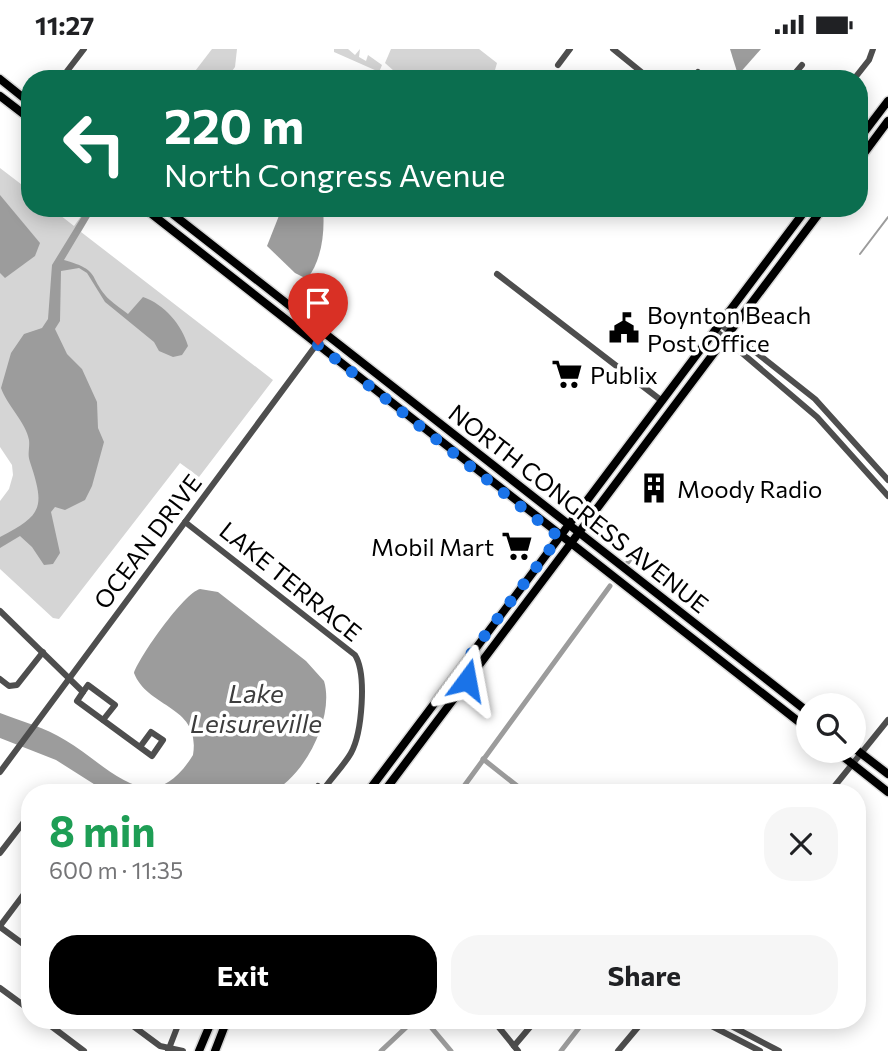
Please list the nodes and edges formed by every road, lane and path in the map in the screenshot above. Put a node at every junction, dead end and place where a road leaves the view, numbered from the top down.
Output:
1 (84, 49) edge
2 (570, 49) edge
3 (873, 49) edge
4 (616, 50) edge
5 (558, 65) dead end
6 (802, 65) dead end
7 (68, 70) edge
8 (639, 70) edge
9 (798, 70) edge
10 (861, 70) edge
11 (0, 79) edge
12 (0, 96) edge
13 (21, 96) edge
14 (888, 101) edge
15 (21, 112) edge
16 (888, 121) edge
17 (868, 127) edge
18 (868, 148) edge
19 (155, 217) edge
20 (176, 217) edge
21 (800, 217) edge
22 (816, 217) edge
23 (497, 274) dead end
24 (717, 327) junction
25 (731, 331) junction
26 (325, 334) junction
27 (725, 339) junction
28 (318, 345) junction
29 (662, 401) junction
30 (422, 427) junction
31 (448, 429) junction
32 (463, 441) junction
33 (444, 444) junction
34 (888, 480) edge
35 (888, 496) edge
36 (185, 522) junction
37 (568, 524) junction
38 (579, 534) junction
39 (559, 537) junction
40 (570, 545) junction
41 (0, 611) edge
42 (43, 652) junction
43 (721, 661) junction
44 (465, 662) junction
45 (752, 668) junction
46 (738, 674) junction
47 (453, 678) junction
48 (764, 678) junction
49 (0, 679) edge
50 (69, 679) junction
51 (467, 680) junction
52 (83, 692) junction
53 (455, 697) junction
54 (796, 703) edge
55 (103, 720) junction
56 (796, 720) edge
57 (888, 720) edge
58 (866, 742) edge
59 (140, 747) dead end
60 (866, 756) edge
61 (852, 764) joint
62 (0, 772) edge
63 (888, 774) edge
64 (323, 784) edge
65 (374, 784) edge
66 (390, 784) edge
67 (836, 784) edge
68 (888, 792) edge
69 (21, 826) edge
70 (0, 853) edge
71 (21, 899) edge
72 (0, 926) edge
73 (21, 942) edge
74 (0, 988) edge
75 (21, 1003) edge
76 (55, 1029) edge
77 (137, 1029) edge
78 (177, 1029) edge
79 (208, 1029) edge
80 (224, 1029) edge
81 (500, 1029) edge
82 (530, 1029) edge
83 (636, 1029) edge
84 (717, 1029) edge
85 (737, 1029) edge
86 (516, 1049) edge
87 (169, 1050) edge
88 (85, 1051) edge
89 (183, 1051) edge
90 (199, 1051) edge
91 (215, 1051) edge
92 (618, 1051) edge
93 (760, 1051) edge
94 (779, 1051) edge

1 - 7 street
2 - 5 street
3 - 10 street
4 - 8 street
6 - 9 street
11 - 13 main road
12 - 15 main road
14 - 17 main road
16 - 18 main road
19 - 28 main road, NORTH CONGRESS AVENUE
20 - 26 main road, NORTH CONGRESS AVENUE
21 - 24 main road
22 - 25 main road
23 - 29 street
24 - 25 street
24 - 27 street
24 - 29 main road
25 - 27 main road
25 - 34 street
26 - 28 street, OCEAN DRIVE
26 - 31 main road, NORTH CONGRESS AVENUE
27 - 35 street
27 - 38 main road
28 - 30 main road, NORTH CONGRESS AVENUE
28 - 36 street, OCEAN DRIVE
29 - 37 main road
30 - 31 main road
30 - 33 main road, NORTH CONGRESS AVENUE
31 - 32 main road, NORTH CONGRESS AVENUE
32 - 33 main road
32 - 37 main road, NORTH CONGRESS AVENUE
33 - 39 main road, NORTH CONGRESS AVENUE
36 - 50 street, OCEAN DRIVE
36 - 64 street, LAKE TERRACE
37 - 38 main road, NORTH CONGRESS AVENUE
37 - 39 main road
38 - 40 main road
38 - 45 main road, NORTH CONGRESS AVENUE
39 - 40 main road, NORTH CONGRESS AVENUE
39 - 44 main road
40 - 43 main road, NORTH CONGRESS AVENUE
40 - 51 main road
41 - 42 street
42 - 49 street
42 - 50 street
43 - 45 main road
43 - 46 main road, NORTH CONGRESS AVENUE
44 - 47 main road
44 - 51 main road
45 - 48 main road, NORTH CONGRESS AVENUE
46 - 48 main road
46 - 56 main road, NORTH CONGRESS AVENUE
47 - 53 main road
47 - 65 main road
48 - 54 main road, NORTH CONGRESS AVENUE
50 - 52 street
50 - 62 street, OCEAN DRIVE
51 - 53 main road
52 - 55 street
52 - 55 street
53 - 66 main road
55 - 59 street
57 - 58 street
60 - 63 main road
61 - 67 street
61 - 68 main road
69 - 70 street
71 - 72 street
72 - 73 street
74 - 75 street
76 - 88 street
77 - 87 street
78 - 87 street
79 - 90 main road
80 - 91 main road
81 - 86 street
82 - 86 street
83 - 92 street
84 - 93 street
85 - 94 street
87 - 89 street

